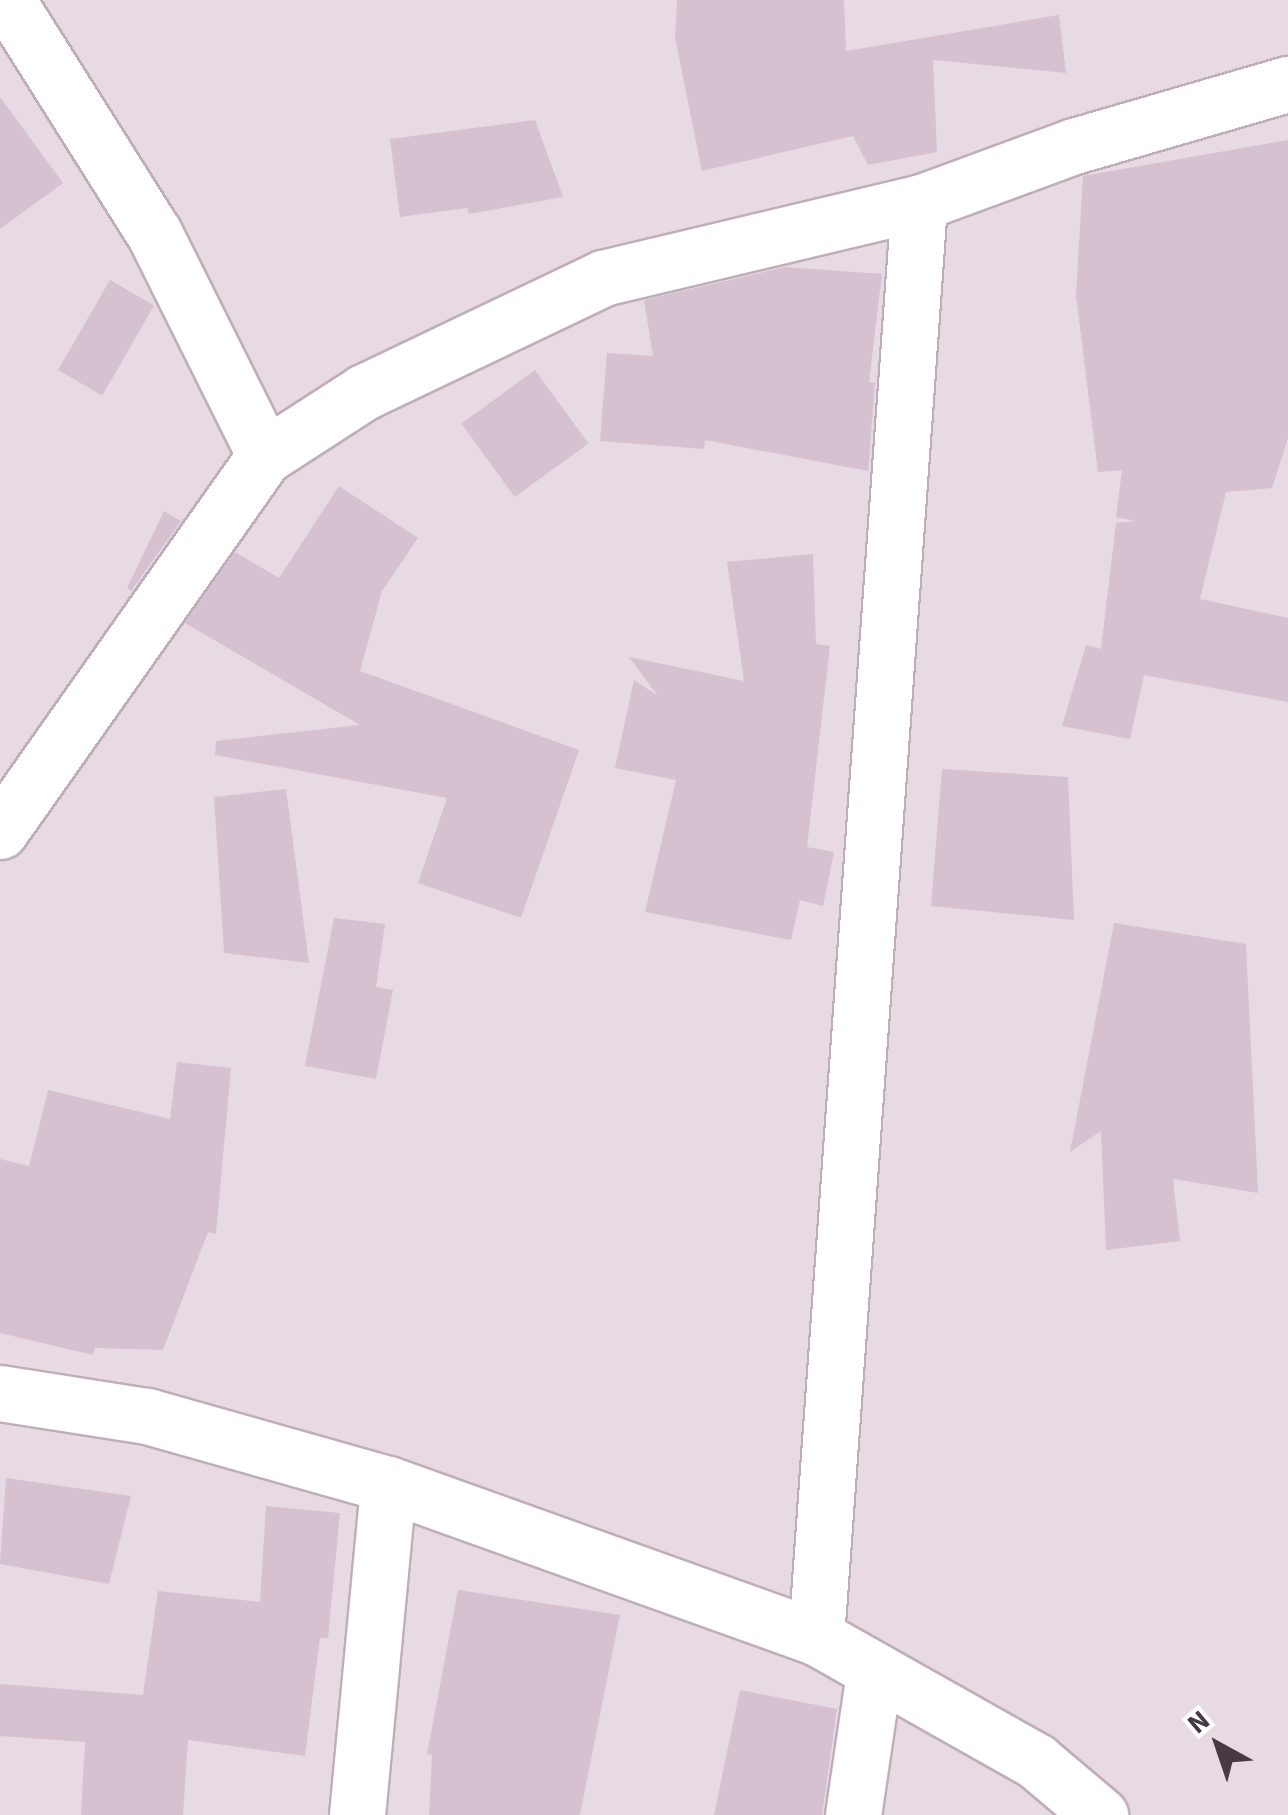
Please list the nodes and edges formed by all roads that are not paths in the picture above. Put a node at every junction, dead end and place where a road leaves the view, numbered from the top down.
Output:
1 (7, 0) edge
2 (1288, 84) edge
3 (919, 202) junction
4 (265, 456) junction
5 (0, 831) edge
6 (0, 1393) edge
7 (388, 1484) junction
8 (816, 1637) junction
9 (874, 1672) junction
10 (358, 1815) edge
11 (853, 1815) edge
12 (1100, 1815) edge

1 - 4 street
2 - 3 street
3 - 4 street
3 - 8 street
4 - 5 street
6 - 7 street
7 - 8 street
7 - 10 street
8 - 9 street
9 - 11 street
9 - 12 street

